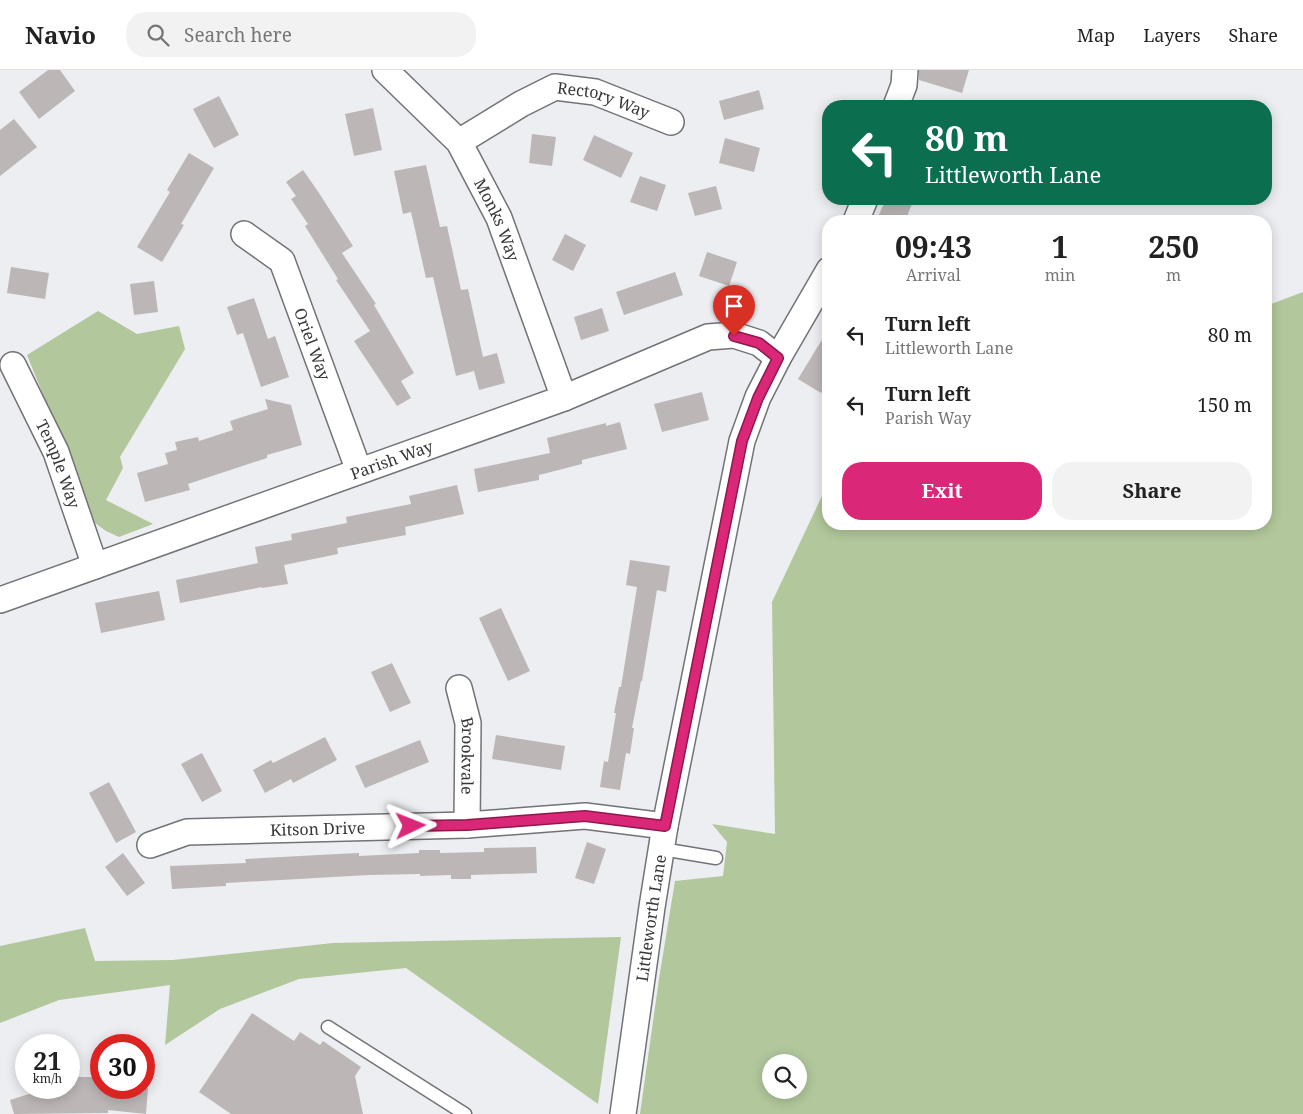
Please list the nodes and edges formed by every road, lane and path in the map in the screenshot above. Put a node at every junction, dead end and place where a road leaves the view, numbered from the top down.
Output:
1 (385, 70) edge
2 (905, 70) edge
3 (898, 100) edge
4 (671, 122) dead end
5 (459, 142) junction
6 (244, 234) dead end
7 (822, 282) edge
8 (778, 358) junction
9 (13, 365) dead end
10 (564, 398) junction
11 (359, 471) junction
12 (95, 566) junction
13 (0, 600) edge
14 (459, 688) dead end
15 (467, 825) junction
16 (664, 838) junction
17 (150, 845) dead end
18 (716, 858) dead end
19 (328, 1027) dead end
20 (465, 1114) edge
21 (622, 1114) edge

1 - 5 street, Monks Way
2 - 3 street
4 - 5 street, Rectory Way
5 - 10 street, Monks Way
6 - 11 street, Oriel Way
7 - 8 street, Littleworth Lane
8 - 10 street, Parish Way
8 - 16 street, Littleworth Lane
9 - 12 street, Temple Way
10 - 11 street, Parish Way
11 - 12 street, Parish Way
12 - 13 street, Parish Way
14 - 15 street, Brookvale
15 - 16 street, Kitson Drive
15 - 17 street, Kitson Drive
16 - 18 lane
16 - 21 street, Littleworth Lane
19 - 20 lane

